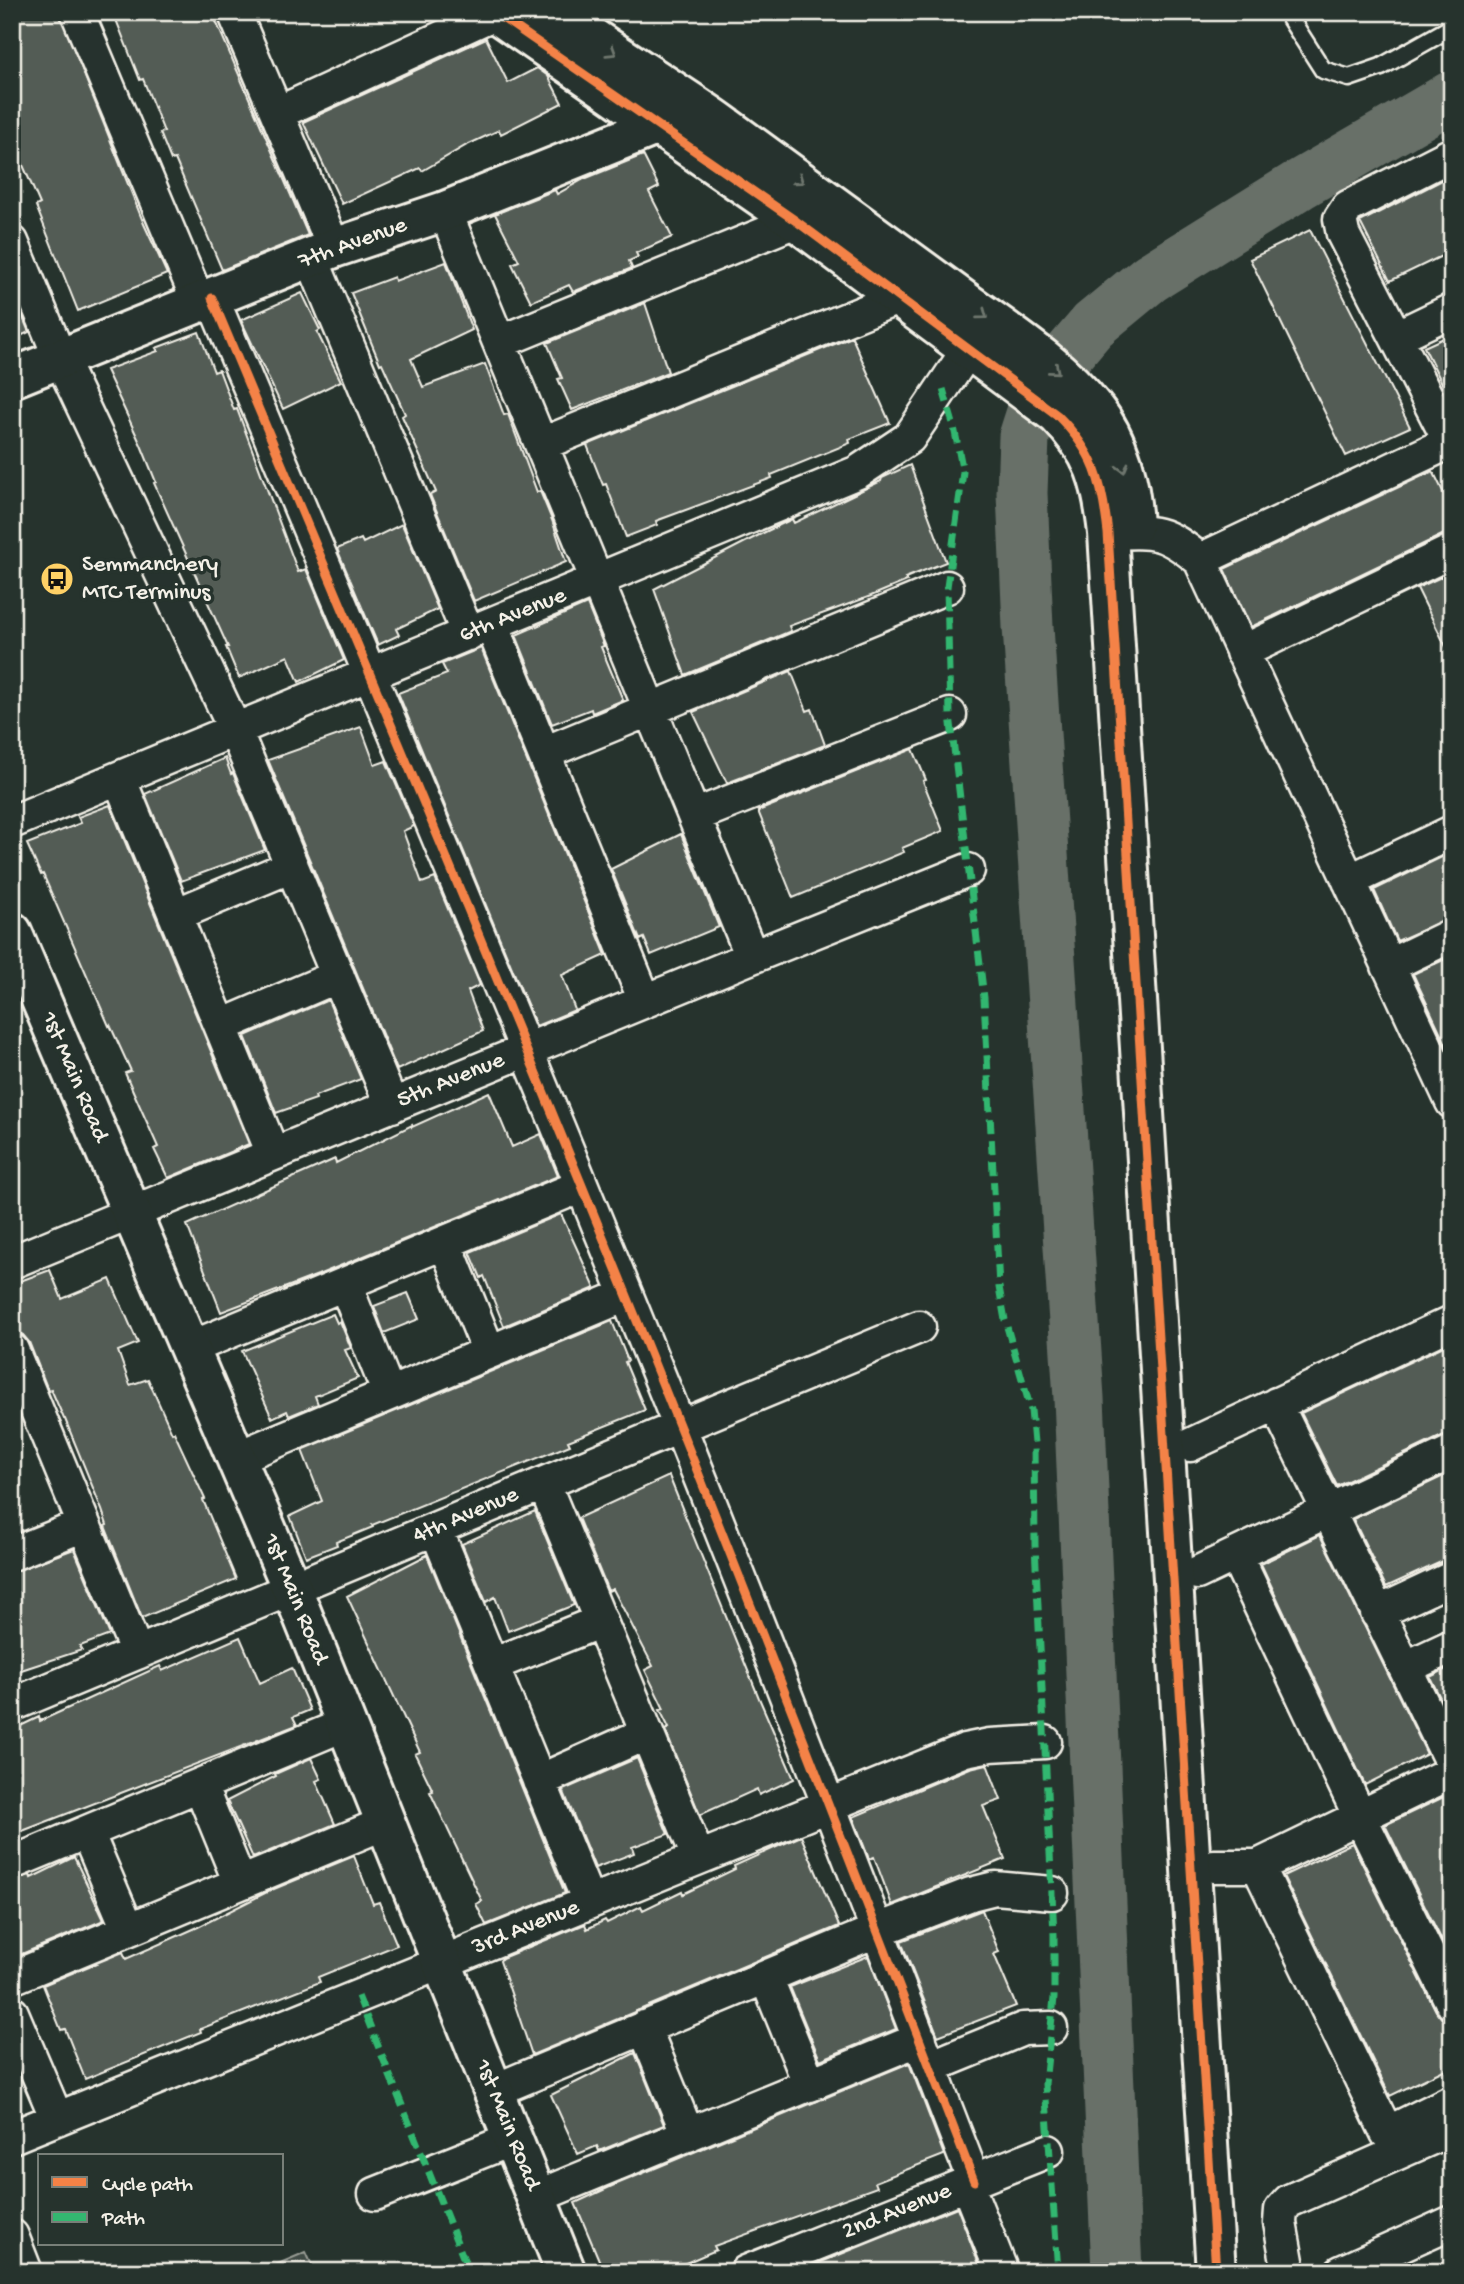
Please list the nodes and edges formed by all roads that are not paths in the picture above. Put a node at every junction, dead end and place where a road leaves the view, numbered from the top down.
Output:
1 (77, 12) edge
2 (234, 12) edge
3 (556, 12) edge
4 (1286, 12) edge
5 (494, 13) edge
6 (1452, 27) edge
7 (681, 95) junction
8 (278, 113) junction
9 (658, 125) junction
10 (1452, 153) edge
11 (446, 211) junction
12 (796, 220) junction
13 (12, 242) edge
14 (323, 253) junction
15 (898, 298) junction
16 (206, 300) junction
17 (1452, 310) edge
18 (1396, 337) junction
19 (500, 342) junction
20 (60, 358) junction
21 (981, 360) junction
22 (12, 379) edge
23 (1085, 421) junction
24 (1451, 443) edge
25 (542, 444) junction
26 (1121, 533) junction
27 (1452, 551) edge
28 (1200, 560) junction
29 (598, 581) junction
30 (947, 587) dead end
31 (480, 629) junction
32 (1242, 652) junction
33 (370, 674) junction
34 (650, 709) junction
35 (950, 715) dead end
36 (235, 730) junction
37 (544, 753) junction
38 (119, 778) junction
39 (694, 816) junction
40 (12, 822) edge
41 (1452, 832) edge
42 (292, 866) junction
43 (968, 870) dead end
44 (1349, 881) junction
45 (175, 915) junction
46 (12, 932) edge
47 (1452, 935) edge
48 (752, 957) junction
49 (1388, 966) junction
50 (338, 976) junction
51 (645, 1001) junction
52 (221, 1026) junction
53 (525, 1050) junction
54 (1444, 1065) edge
55 (1452, 1102) edge
56 (392, 1106) junction
57 (273, 1154) junction
58 (581, 1186) junction
59 (132, 1213) junction
60 (445, 1243) junction
61 (12, 1262) edge
62 (345, 1284) junction
63 (626, 1295) junction
64 (1452, 1322) edge
65 (919, 1328) dead end
66 (190, 1348) junction
67 (12, 1350) edge
68 (489, 1352) junction
69 (389, 1394) junction
70 (1276, 1404) junction
71 (25, 1418) edge
72 (680, 1427) junction
73 (1190, 1445) junction
74 (1452, 1452) edge
75 (236, 1458) junction
76 (544, 1484) junction
77 (1328, 1511) junction
78 (84, 1525) junction
79 (436, 1529) junction
80 (12, 1554) edge
81 (1236, 1555) junction
82 (1197, 1573) junction
83 (1452, 1577) edge
84 (292, 1589) junction
85 (1377, 1612) junction
86 (601, 1621) junction
87 (1452, 1646) edge
88 (137, 1653) junction
89 (492, 1665) junction
90 (1405, 1668) junction
91 (12, 1705) edge
92 (346, 1724) junction
93 (647, 1733) junction
94 (1045, 1742) dead end
95 (1452, 1763) edge
96 (1452, 1772) edge
97 (539, 1781) junction
98 (200, 1785) junction
99 (829, 1804) junction
100 (1360, 1817) junction
101 (385, 1823) junction
102 (87, 1832) junction
103 (698, 1857) junction
104 (12, 1863) edge
105 (1214, 1866) junction
106 (1258, 1866) junction
107 (240, 1883) junction
108 (1052, 1893) dead end
109 (589, 1902) junction
110 (128, 1929) junction
111 (878, 1930) junction
112 (441, 1962) junction
113 (766, 1977) junction
114 (12, 1978) edge
115 (1452, 2003) edge
116 (12, 2013) edge
117 (644, 2027) junction
118 (1051, 2028) dead end
119 (925, 2053) junction
120 (810, 2085) junction
121 (493, 2091) junction
122 (1452, 2101) edge
123 (57, 2119) junction
124 (1452, 2129) edge
125 (688, 2135) junction
126 (12, 2137) edge
127 (513, 2139) junction
128 (1048, 2151) dead end
129 (971, 2182) junction
130 (375, 2194) dead end
131 (536, 2197) junction
132 (1452, 2222) edge
133 (12, 2236) edge
134 (26, 2272) edge
135 (566, 2272) edge
136 (747, 2272) edge
137 (1002, 2272) edge
138 (1216, 2272) edge
139 (1238, 2272) edge
140 (1289, 2272) edge
141 (1341, 2272) edge

1 - 16 street
2 - 8 street
3 -> 7 street
4 - 6 lane
5 - 8 street
5 - 9 street
7 - 9 street
7 -> 23 street
8 - 14 street
9 - 11 street, 7th Avenue
9 - 12 street
10 - 18 street
11 - 14 street, 7th Avenue
11 - 19 street
12 - 15 street
12 - 19 street
13 - 20 street
14 - 16 street, 7th Avenue
14 - 31 street
15 - 21 street
15 - 25 street
16 - 20 street, 7th Avenue
16 - 33 street
17 - 18 street
18 - 24 street
19 - 25 street
20 - 22 street, 7th Avenue
20 - 36 street
21 - 23 street
21 - 29 street, 6th Avenue
23 - 26 street
24 - 28 street
25 - 29 street
26 - 28 street
26 - 73 street
26 - 138 street
27 - 32 street
28 - 32 street
29 - 31 street, 6th Avenue
29 - 34 street
30 - 34 street
31 - 33 street, 6th Avenue
31 - 37 street
32 - 44 street
33 - 36 street, 6th Avenue
33 - 53 street
34 - 37 street
34 - 39 street
35 - 39 street
36 - 38 street, 6th Avenue
36 - 42 street
37 - 51 street
38 - 40 street, 6th Avenue
38 - 45 street
39 - 48 street
41 - 44 street
42 - 45 street
42 - 50 street
43 - 48 street, 5th Avenue
44 - 49 street
45 - 52 street
46 - 59 street, 1st Main Road
47 - 49 street
48 - 51 street, 5th Avenue
49 - 54 street
50 - 52 street
50 - 56 street
51 - 53 street, 5th Avenue
52 - 57 street
53 - 56 street, 5th Avenue
53 - 58 street
54 - 55 street
56 - 57 street, 5th Avenue
57 - 59 street, 5th Avenue
58 - 60 street
58 - 63 street
59 - 61 street, 5th Avenue
59 - 66 street, 1st Main Road
60 - 62 street
60 - 68 street
62 - 66 street
62 - 69 street
63 - 68 street
63 - 72 street
64 - 70 street
65 - 72 street, 4th Avenue
66 - 75 street, 1st Main Road
67 - 71 street
68 - 69 street
69 - 75 street
70 - 73 street
70 - 77 street
71 - 78 street
72 - 76 street, 4th Avenue
72 - 99 street
73 - 82 street
74 - 77 street
75 - 84 street, 1st Main Road
76 - 79 street, 4th Avenue
76 - 86 street
77 - 81 street
77 - 85 street
78 - 80 street
78 - 88 street
79 - 84 street, 4th Avenue
79 - 89 street
81 - 82 street
81 - 100 street
82 - 105 street
83 - 85 street
84 - 88 street, 4th Avenue
84 - 92 street, 1st Main Road
85 - 90 street
86 - 89 street
86 - 93 street
87 - 90 street
88 - 91 street, 4th Avenue
89 - 97 street
90 - 95 street
92 - 98 street
92 - 101 street, 1st Main Road
93 - 97 street
93 - 103 street
94 - 99 street, 3rd Avenue
96 - 100 street
97 - 109 street
98 - 102 street
98 - 107 street
99 - 103 street, 3rd Avenue
99 - 111 street
100 - 106 street
100 - 115 street
101 - 107 street
101 - 112 street, 1st Main Road
102 - 104 street
102 - 110 street
103 - 109 street, 3rd Avenue
105 - 106 street
105 - 139 street
106 - 122 street
107 - 110 street
108 - 111 street
109 - 112 street, 3rd Avenue
110 - 114 street
111 - 113 street
111 - 119 street
112 - 121 street, 1st Main Road
112 - 123 street, 3rd Avenue
113 - 117 street
113 - 120 street
116 - 123 street
117 - 121 street
117 - 125 street
118 - 119 street
119 - 120 street
119 - 129 street
120 - 125 street
121 - 127 street, 1st Main Road
123 - 126 street, 3rd Avenue
124 - 140 street
125 - 131 street
127 - 130 street
127 - 131 street, 1st Main Road
128 - 129 street, 2nd Avenue
129 - 136 street, 2nd Avenue
129 - 137 street
131 - 135 street, 1st Main Road
132 - 141 street
133 - 134 street

